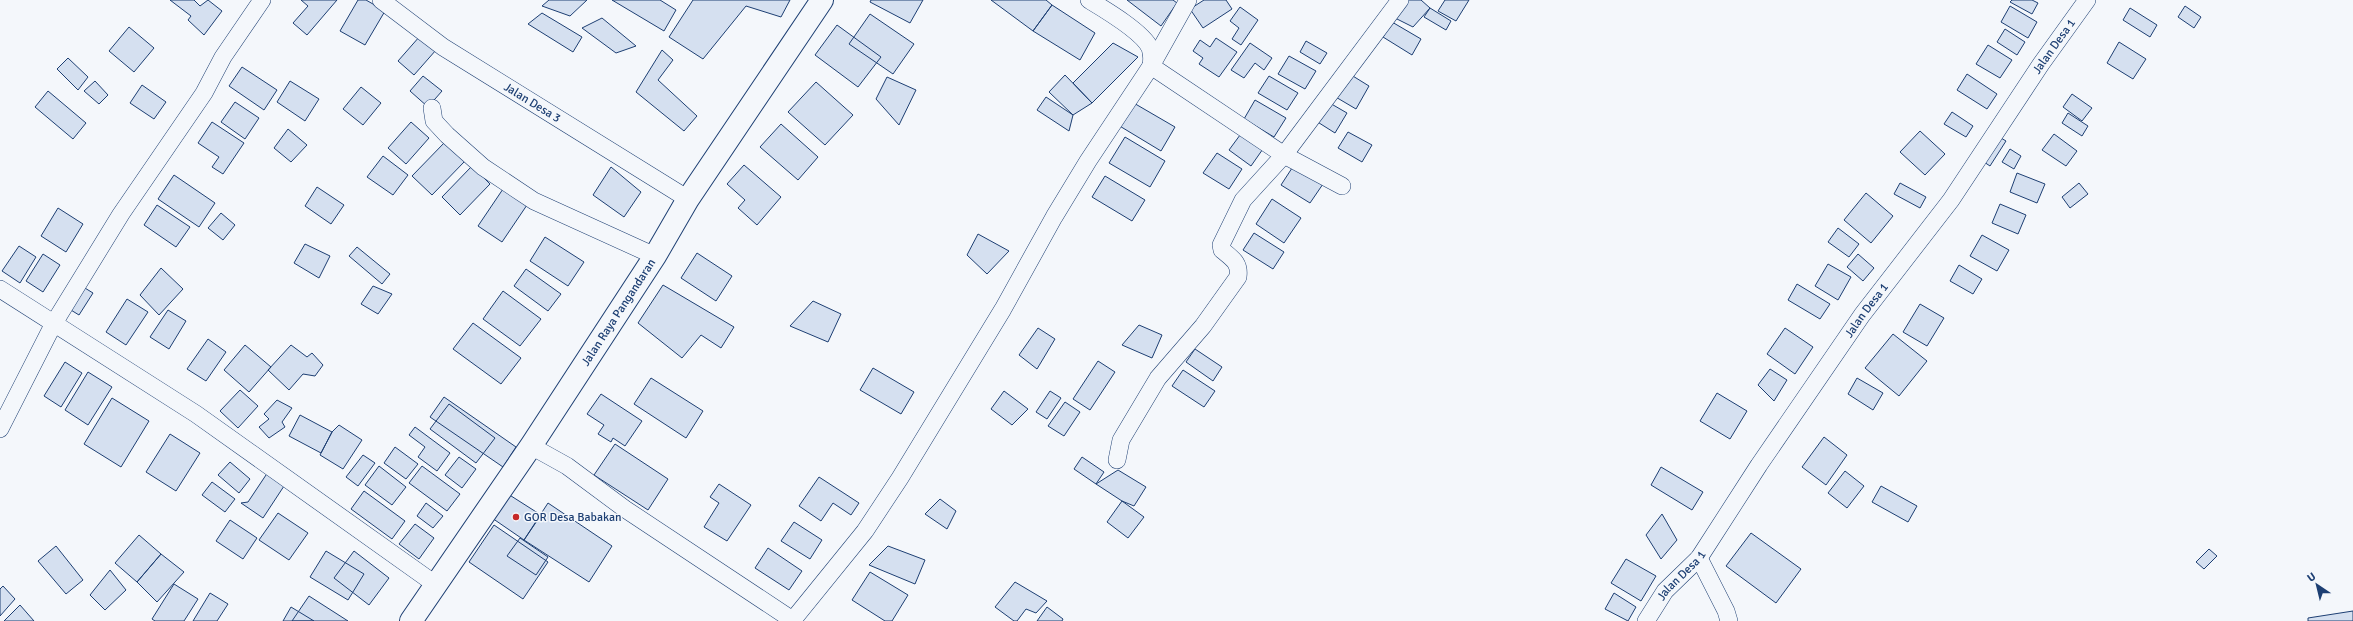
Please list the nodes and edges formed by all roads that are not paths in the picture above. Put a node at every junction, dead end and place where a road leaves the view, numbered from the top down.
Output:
1 (262, 0) edge
2 (380, 0) edge
3 (822, 0) edge
4 (1089, 0) edge
5 (1188, 0) edge
6 (1400, 0) edge
7 (2087, 0) edge
8 (1151, 66) junction
9 (432, 108) dead end
10 (1284, 155) junction
11 (1342, 186) dead end
12 (688, 199) junction
13 (655, 256) junction
14 (0, 289) edge
15 (54, 323) junction
16 (0, 429) edge
17 (531, 446) junction
18 (1117, 460) dead end
19 (1699, 558) junction
20 (435, 584) junction
21 (411, 621) edge
22 (793, 621) edge
23 (1646, 621) edge
24 (1729, 621) edge

1 - 15 street
2 - 12 street, Jalan Desa 3
3 - 12 highway, Jalan Raya Pangandaran
4 - 8 street
5 - 8 street
6 - 10 street
7 - 19 street, Jalan Desa 1
8 - 10 street
8 - 22 street
9 - 13 street
10 - 11 street
10 - 18 street
12 - 13 highway, Jalan Raya Pangandaran
13 - 17 highway, Jalan Raya Pangandaran
14 - 15 street
15 - 16 street
15 - 20 street
17 - 20 highway, Jalan Raya Pangandaran
17 - 22 street
19 - 23 street, Jalan Desa 1
19 - 24 street
20 - 21 highway, Jalan Raya Pangandaran

